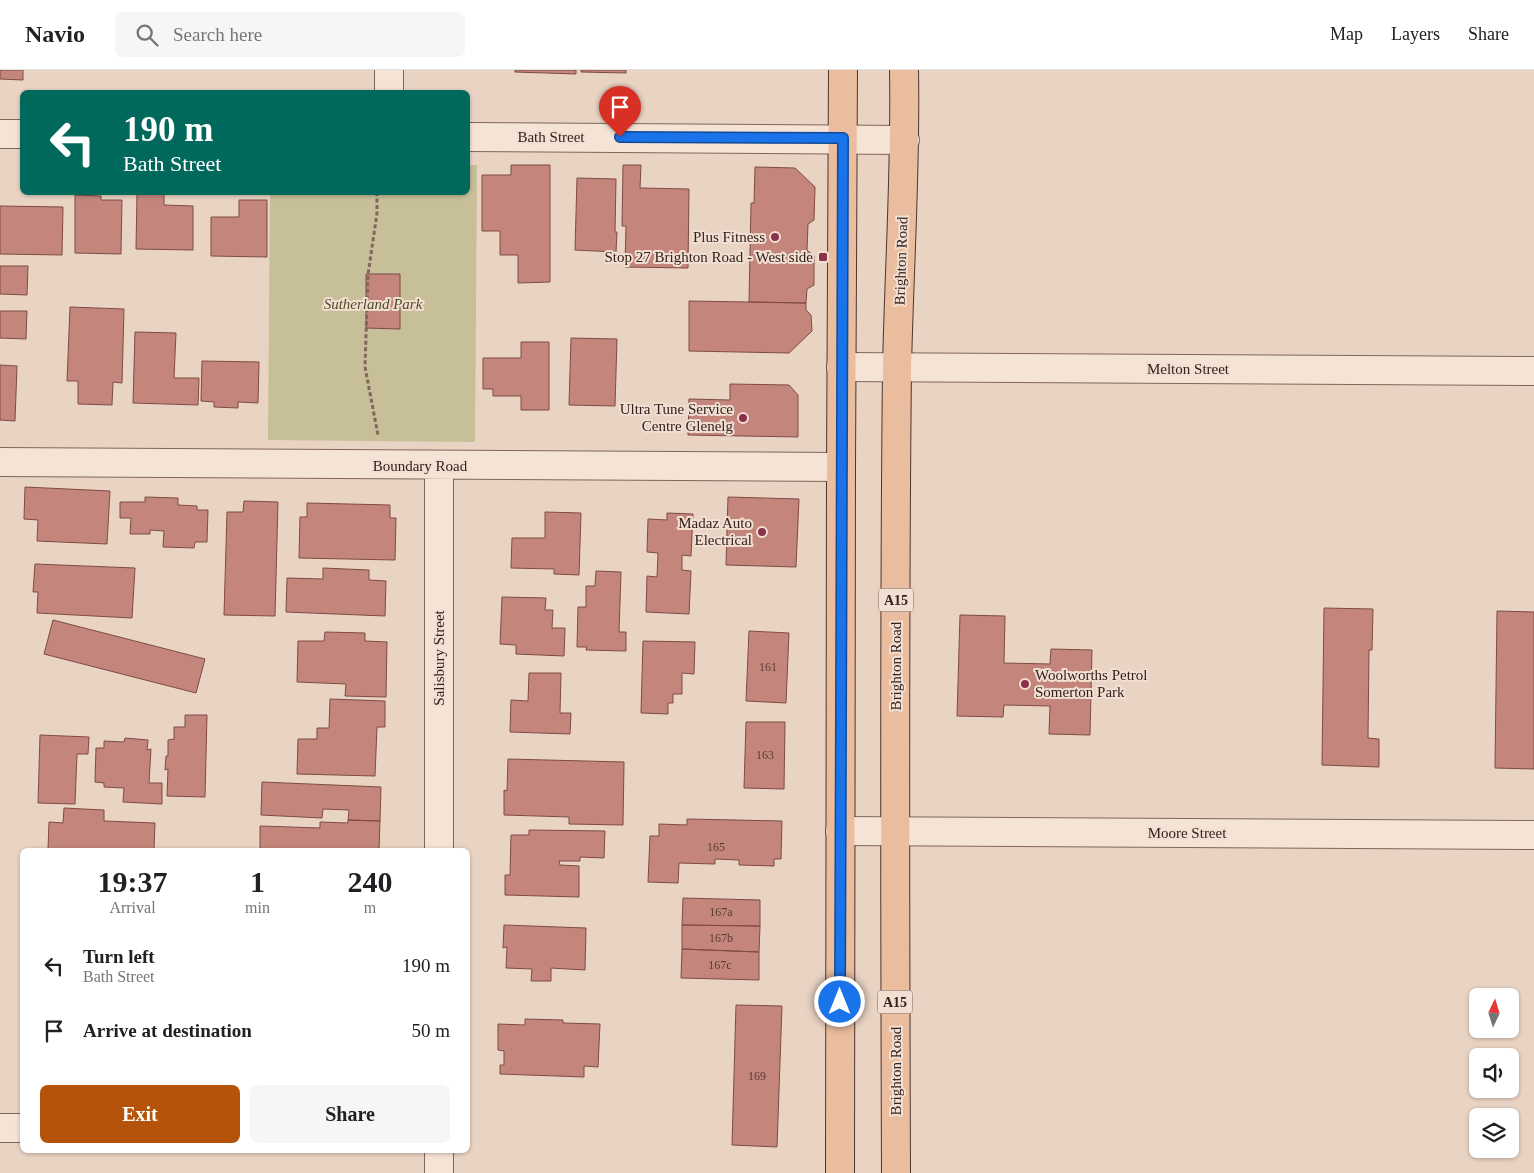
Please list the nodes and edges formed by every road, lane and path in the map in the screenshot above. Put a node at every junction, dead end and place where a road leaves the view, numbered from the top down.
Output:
1 (389, 70) edge
2 (843, 70) edge
3 (904, 70) edge
4 (389, 90) edge
5 (0, 134) edge
6 (20, 134) edge
7 (470, 137) edge
8 (843, 138) junction
9 (905, 140) junction
10 (377, 195) edge
11 (841, 367) junction
12 (898, 368) junction
13 (1534, 371) edge
14 (0, 462) edge
15 (379, 466) junction
16 (439, 466) junction
17 (841, 468) junction
18 (840, 831) junction
19 (895, 831) junction
20 (1534, 835) edge
21 (439, 848) edge
22 (0, 1128) edge
23 (20, 1128) edge
24 (439, 1153) edge
25 (439, 1173) edge
26 (840, 1173) edge
27 (896, 1173) edge

1 - 4 street
2 - 8 main road
3 - 9 main road, Brighton Road / A15
5 - 6 street
7 - 8 street, Bath Street
8 - 9 street, Bath Street
8 - 11 main road
9 - 12 main road, Brighton Road / A15
10 - 15 path
11 - 12 street, Melton Street
11 - 17 main road
12 - 13 street, Melton Street
12 - 19 main road, Brighton Road / A15
14 - 15 street, Boundary Road
15 - 16 street, Boundary Road
16 - 17 street, Boundary Road
16 - 21 street, Salisbury Street
17 - 18 main road
18 - 19 street, Moore Street
18 - 26 main road
19 - 20 street, Moore Street
19 - 27 main road, Brighton Road / A15
22 - 23 street
24 - 25 street

